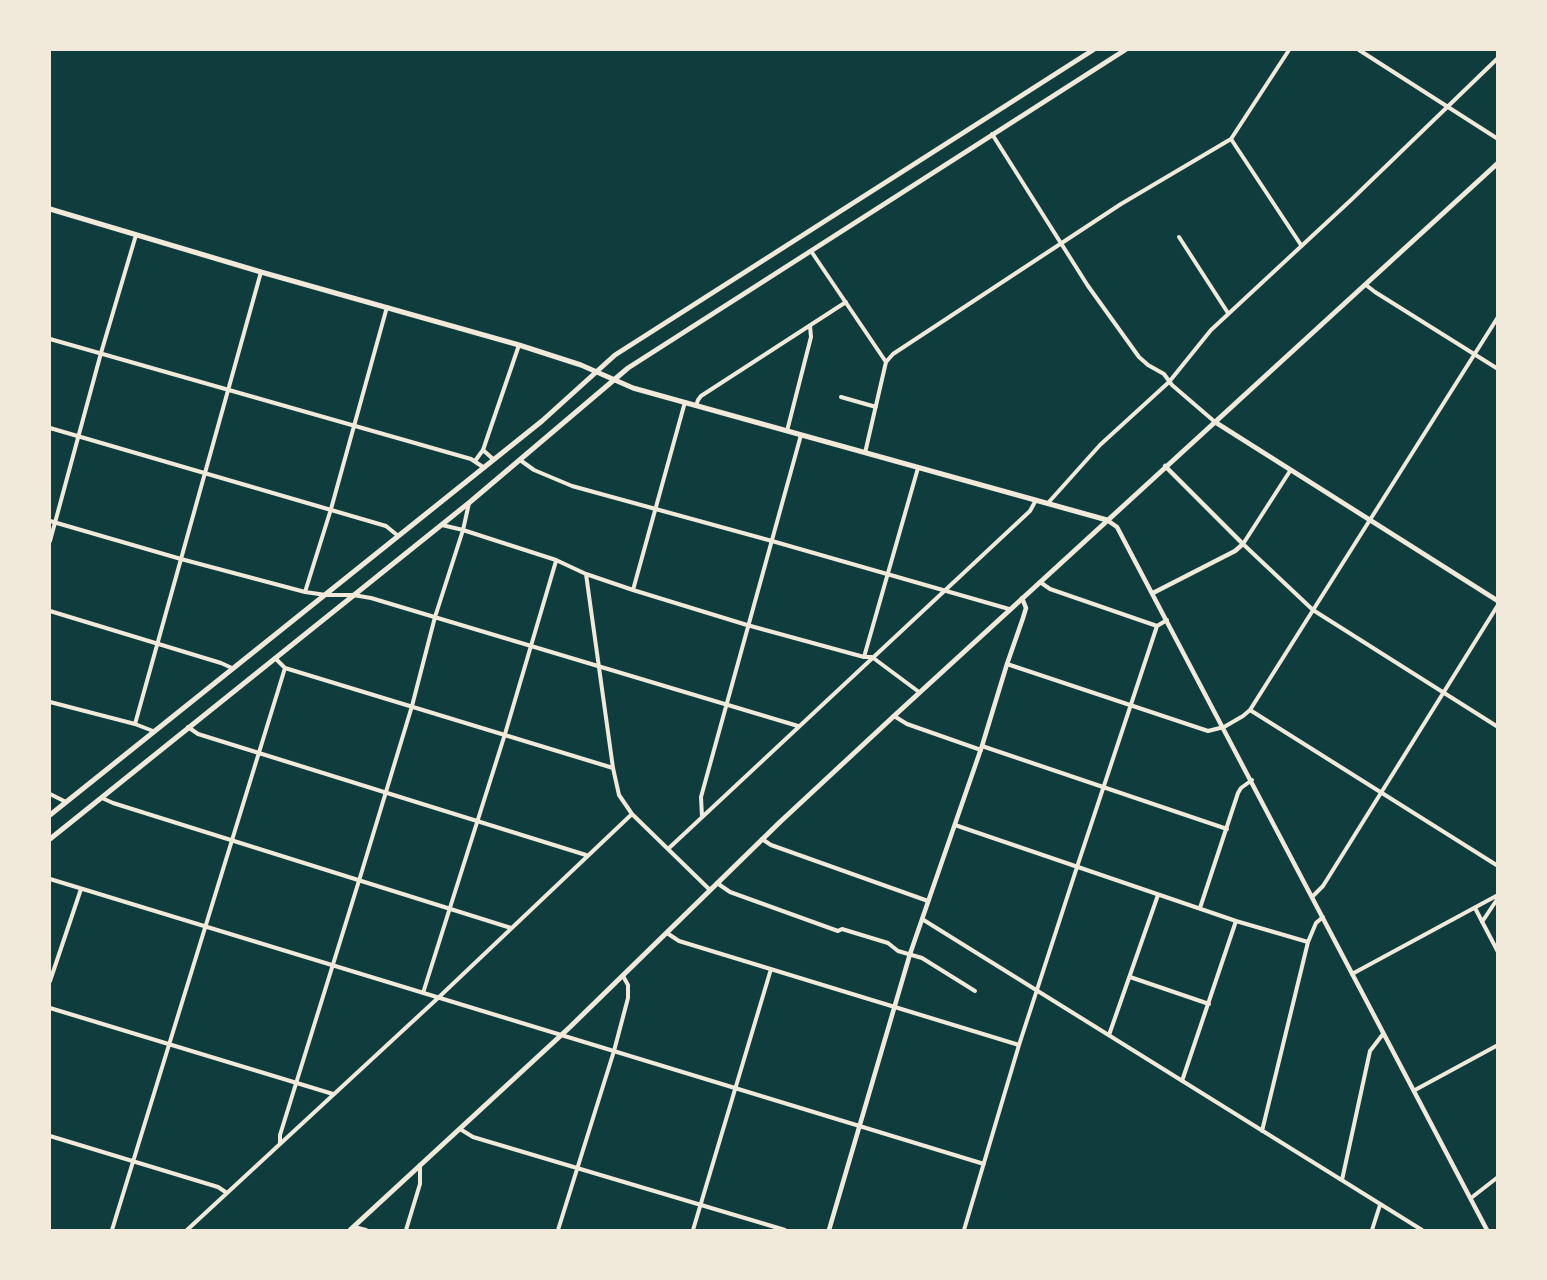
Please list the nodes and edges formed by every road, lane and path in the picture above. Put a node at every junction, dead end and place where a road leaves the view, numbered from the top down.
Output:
1 (1093, 50) edge
2 (1125, 50) edge
3 (1289, 50) edge
4 (1359, 50) edge
5 (1497, 58) edge
6 (1447, 106) junction
7 (992, 133) junction
8 (1231, 139) junction
9 (1497, 139) edge
10 (1497, 163) edge
11 (50, 209) edge
12 (136, 235) junction
13 (1179, 237) dead end
14 (1062, 243) junction
15 (1301, 246) junction
16 (810, 250) junction
17 (261, 272) junction
18 (1366, 285) junction
19 (846, 302) junction
20 (387, 308) junction
21 (1228, 313) junction
22 (1497, 317) edge
23 (810, 326) junction
24 (50, 339) edge
25 (519, 345) junction
26 (101, 353) junction
27 (1474, 355) junction
28 (886, 362) junction
29 (1497, 369) edge
30 (597, 372) junction
31 (615, 380) junction
32 (1169, 382) junction
33 (228, 389) junction
34 (841, 397) dead end
35 (685, 402) junction
36 (696, 405) junction
37 (876, 407) junction
38 (1215, 422) junction
39 (354, 425) junction
40 (50, 428) edge
41 (787, 431) junction
42 (801, 435) junction
43 (78, 436) junction
44 (483, 450) junction
45 (865, 453) junction
46 (493, 459) junction
47 (520, 460) junction
48 (475, 461) junction
49 (1166, 466) junction
50 (483, 467) junction
51 (918, 468) junction
52 (1290, 471) junction
53 (204, 472) junction
54 (1036, 500) junction
55 (470, 502) junction
56 (1048, 503) junction
57 (331, 509) junction
58 (654, 509) junction
59 (1107, 519) junction
60 (1370, 520) junction
61 (52, 521) edge
62 (441, 525) junction
63 (463, 530) junction
64 (397, 535) junction
65 (50, 541) edge
66 (772, 541) junction
67 (1243, 544) junction
68 (181, 559) junction
69 (556, 560) junction
70 (586, 574) junction
71 (887, 574) junction
72 (1040, 581) junction
73 (633, 590) junction
74 (944, 591) junction
75 (305, 592) junction
76 (1153, 593) junction
77 (353, 594) junction
78 (326, 595) junction
79 (1022, 598) junction
80 (1497, 603) edge
81 (1010, 609) junction
82 (1313, 610) junction
83 (50, 611) edge
84 (435, 617) junction
85 (1167, 620) junction
86 (747, 625) junction
87 (1157, 626) junction
88 (157, 643) junction
89 (531, 646) junction
90 (864, 657) junction
91 (872, 657) junction
92 (275, 658) junction
93 (1007, 664) junction
94 (599, 666) junction
95 (232, 668) junction
96 (285, 668) junction
97 (919, 692) junction
98 (1443, 693) junction
99 (50, 702) edge
100 (726, 703) junction
101 (1131, 705) junction
102 (412, 706) junction
103 (1250, 710) junction
104 (894, 716) junction
105 (135, 724) junction
106 (798, 726) junction
107 (189, 727) junction
108 (1224, 727) junction
109 (1497, 727) edge
110 (153, 732) junction
111 (505, 734) junction
112 (981, 748) junction
113 (260, 754) junction
114 (614, 768) junction
115 (1252, 780) junction
116 (1104, 787) junction
117 (385, 792) junction
118 (1381, 792) junction
119 (50, 794) edge
120 (102, 798) junction
121 (66, 802) junction
122 (632, 814) junction
123 (50, 815) edge
124 (702, 817) junction
125 (478, 821) junction
126 (955, 825) junction
127 (1227, 829) junction
128 (50, 839) edge
129 (762, 839) junction
130 (232, 840) junction
131 (668, 849) junction
132 (586, 855) junction
133 (1497, 866) edge
134 (1077, 867) junction
135 (50, 879) edge
136 (359, 880) junction
137 (717, 884) junction
138 (81, 889) junction
139 (710, 890) junction
140 (1158, 895) junction
141 (1313, 896) junction
142 (1497, 896) edge
143 (928, 901) junction
144 (451, 908) junction
145 (1200, 908) junction
146 (1475, 908) junction
147 (1323, 917) junction
148 (922, 919) junction
149 (1236, 921) junction
150 (1482, 922) junction
151 (206, 927) junction
152 (512, 928) junction
153 (667, 933) junction
154 (1308, 942) junction
155 (1497, 952) edge
156 (910, 954) junction
157 (332, 966) junction
158 (771, 969) junction
159 (1352, 974) junction
160 (623, 975) junction
161 (1130, 977) junction
162 (50, 981) edge
163 (975, 991) dead end
164 (1036, 991) junction
165 (423, 993) junction
166 (438, 998) junction
167 (1209, 1004) junction
168 (895, 1006) junction
169 (50, 1008) edge
170 (560, 1035) junction
171 (1109, 1035) junction
172 (1383, 1035) junction
173 (170, 1044) junction
174 (1497, 1044) edge
175 (1019, 1046) junction
176 (614, 1051) junction
177 (1182, 1081) junction
178 (296, 1083) junction
179 (736, 1087) junction
180 (1414, 1090) junction
181 (333, 1094) junction
182 (861, 1126) junction
183 (459, 1129) junction
184 (1262, 1131) junction
185 (50, 1136) edge
186 (280, 1143) junction
187 (134, 1161) junction
188 (420, 1164) junction
189 (984, 1164) junction
190 (577, 1167) junction
191 (1497, 1176) edge
192 (1342, 1180) junction
193 (227, 1193) junction
194 (1471, 1198) junction
195 (701, 1205) junction
196 (1380, 1205) junction
197 (352, 1229) edge
198 (112, 1230) edge
199 (187, 1230) edge
200 (366, 1230) edge
201 (406, 1230) edge
202 (558, 1230) edge
203 (693, 1230) edge
204 (784, 1230) edge
205 (829, 1230) edge
206 (964, 1230) edge
207 (1372, 1230) edge
208 (1422, 1230) edge
209 (1487, 1230) edge

1 - 30 main road
2 - 7 main road
3 - 8 street
4 - 6 street
5 - 6 street
6 - 9 street
6 - 15 street
7 - 14 street
7 - 16 main road
8 - 14 street
8 - 15 street
10 - 18 main road
11 - 12 main road
12 - 17 main road
12 - 26 street
13 - 21 street
14 - 28 street
14 - 32 street
15 - 21 street
16 - 19 street
16 - 31 main road
17 - 20 main road
17 - 33 street
18 - 27 street
18 - 38 main road
19 - 23 street
19 - 28 street
20 - 25 main road
20 - 39 street
21 - 32 street
22 - 27 street
23 - 36 street
23 - 41 street
24 - 26 street
25 - 30 main road
25 - 44 street
26 - 33 street
26 - 43 street
27 - 29 street
27 - 60 street
28 - 37 street
30 - 31 main road
30 - 46 main road
31 - 35 main road
31 - 47 main road
32 - 38 street
32 - 56 street
33 - 39 street
33 - 53 street
34 - 37 street
35 - 36 main road
35 - 58 street
36 - 41 main road
37 - 45 street
38 - 49 main road
38 - 52 main road
39 - 48 street
39 - 57 street
40 - 43 street
41 - 42 main road
42 - 45 main road
42 - 66 street
43 - 53 street
43 - 61 street
44 - 46 street
44 - 48 street
45 - 51 main road
46 - 50 main road
47 - 55 main road
47 - 58 street
48 - 50 street
49 - 59 main road
49 - 67 street
50 - 64 main road
51 - 54 main road
51 - 71 street
52 - 60 main road
52 - 67 street
53 - 57 street
53 - 68 street
54 - 56 main road
54 - 74 street
55 - 62 main road
55 - 63 street
56 - 59 main road
57 - 64 street
57 - 75 street
58 - 66 street
58 - 73 street
59 - 72 main road
59 - 76 street
60 - 80 main road
60 - 82 street
61 - 65 street
61 - 68 street
62 - 63 street
62 - 77 main road
63 - 69 street
63 - 84 street
64 - 78 main road
66 - 71 street
66 - 86 street
67 - 76 street
67 - 82 street
68 - 75 street
68 - 88 street
69 - 70 street
69 - 89 street
70 - 73 street
70 - 94 street
71 - 74 street
71 - 90 street
72 - 79 main road
72 - 87 street
73 - 86 street
74 - 81 street
74 - 91 street
75 - 78 street
76 - 85 street
77 - 78 street
77 - 84 street
77 - 92 main road
78 - 95 main road
79 - 81 main road
79 - 93 street
80 - 98 street
81 - 97 main road
82 - 98 street
82 - 103 street
83 - 88 street
84 - 89 street
84 - 102 street
85 - 87 street
85 - 108 street
86 - 90 street
86 - 100 street
87 - 101 street
88 - 95 street
88 - 105 street
89 - 94 street
89 - 111 street
90 - 91 street
91 - 97 street
91 - 106 street
92 - 96 street
92 - 107 main road
93 - 101 street
93 - 112 street
94 - 100 street
94 - 114 street
95 - 110 main road
96 - 102 street
96 - 113 street
97 - 104 main road
98 - 109 street
98 - 118 street
99 - 105 street
100 - 106 street
100 - 124 street
101 - 108 street
101 - 116 street
102 - 111 street
102 - 117 street
103 - 108 street
103 - 118 street
104 - 112 street
104 - 129 main road
105 - 110 street
106 - 124 street
107 - 113 street
107 - 120 main road
108 - 115 street
110 - 121 main road
111 - 114 street
111 - 125 street
112 - 116 street
112 - 126 street
113 - 117 street
113 - 130 street
114 - 122 street
115 - 127 street
115 - 141 street
116 - 127 street
116 - 134 street
117 - 125 street
117 - 136 street
118 - 133 street
118 - 141 street
119 - 121 street
120 - 128 main road
120 - 130 street
121 - 123 main road
122 - 131 street
122 - 132 street
124 - 131 street
125 - 132 street
125 - 144 street
126 - 134 street
126 - 143 street
127 - 145 street
129 - 137 main road
129 - 143 street
130 - 136 street
130 - 151 street
131 - 139 street
132 - 152 street
134 - 140 street
134 - 164 street
135 - 138 street
136 - 144 street
136 - 157 street
137 - 139 main road
137 - 156 street
138 - 151 street
138 - 162 street
139 - 153 main road
140 - 145 street
140 - 161 street
141 - 147 street
142 - 146 street
142 - 150 street
143 - 148 street
144 - 152 street
144 - 165 street
145 - 149 street
146 - 150 street
146 - 159 street
147 - 154 street
147 - 159 street
148 - 156 street
148 - 164 street
149 - 154 street
149 - 167 street
150 - 155 street
151 - 157 street
151 - 173 street
152 - 166 street
153 - 158 street
153 - 160 main road
154 - 184 street
156 - 163 street
156 - 168 street
157 - 165 street
157 - 178 street
158 - 168 street
158 - 179 street
159 - 172 street
160 - 170 main road
160 - 176 street
161 - 167 street
161 - 171 street
164 - 171 street
164 - 175 street
165 - 166 street
166 - 170 street
166 - 181 street
167 - 177 street
168 - 175 street
168 - 182 street
169 - 173 street
170 - 176 street
170 - 183 main road
171 - 177 street
172 - 180 street
172 - 192 street
173 - 178 street
173 - 187 street
174 - 180 street
175 - 189 street
176 - 179 street
176 - 190 street
177 - 184 street
178 - 181 street
178 - 186 street
179 - 182 street
179 - 195 street
180 - 194 street
181 - 186 street
182 - 189 street
182 - 205 street
183 - 188 main road
183 - 190 street
184 - 192 street
185 - 187 street
186 - 193 street
187 - 193 street
187 - 198 street
188 - 197 main road
188 - 201 street
189 - 206 street
190 - 195 street
190 - 202 street
191 - 194 street
192 - 196 street
193 - 199 street
194 - 209 street
195 - 203 street
195 - 204 street
196 - 207 street
196 - 208 street
197 - 200 street

